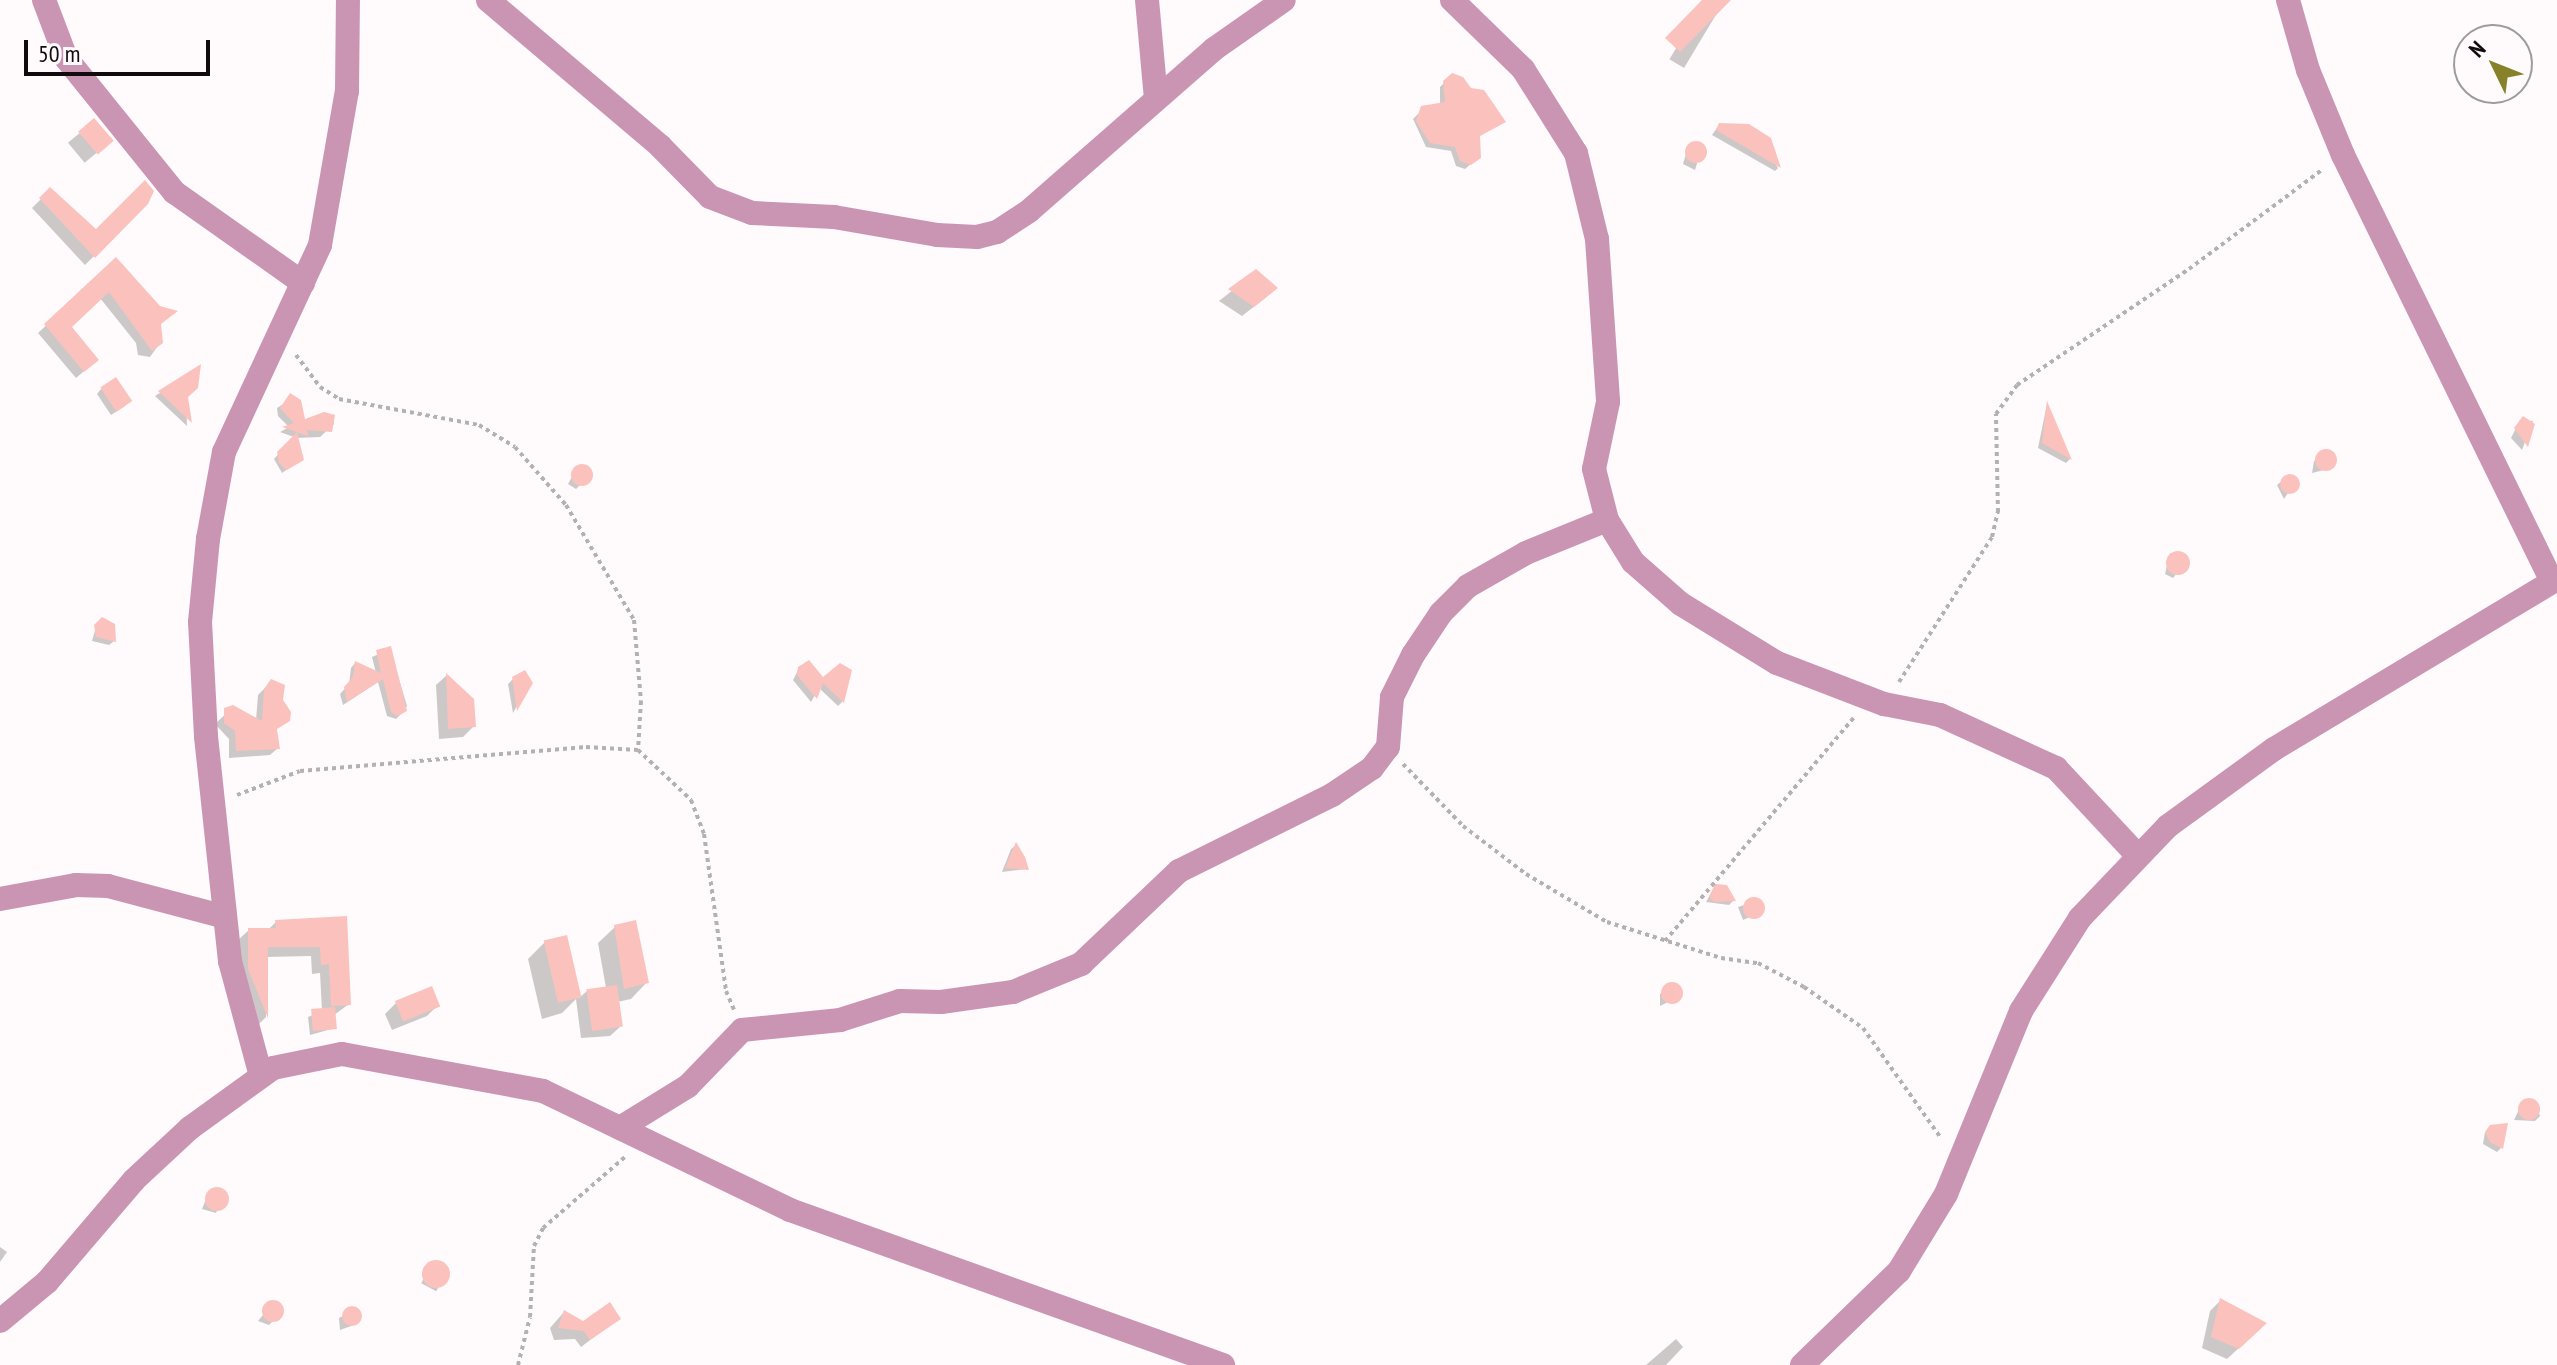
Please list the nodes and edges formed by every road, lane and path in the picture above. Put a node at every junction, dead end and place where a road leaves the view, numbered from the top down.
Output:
1 (44, 0) edge
2 (348, 0) edge
3 (488, 0) edge
4 (1147, 0) edge
5 (1284, 0) edge
6 (1452, 0) edge
7 (2288, 0) edge
8 (1156, 98) junction
9 (2343, 155) junction
10 (303, 283) junction
11 (281, 333) junction
12 (1607, 520) junction
13 (2555, 581) edge
14 (1877, 702) junction
15 (1388, 747) junction
16 (638, 750) junction
17 (214, 807) junction
18 (2138, 856) junction
19 (0, 899) edge
20 (225, 917) junction
21 (1665, 941) junction
22 (742, 1030) junction
23 (261, 1076) junction
24 (620, 1128) junction
25 (645, 1140) junction
26 (1957, 1169) junction
27 (0, 1321) edge
28 (518, 1365) edge
29 (1223, 1365) edge
30 (1802, 1365) edge

1 - 10 street
2 - 10 street
3 - 8 street
4 - 8 street
5 - 8 street
6 - 12 street
7 - 9 street
9 - 13 street
9 - 14 path
10 - 11 street
11 - 16 path
11 - 17 street
12 - 14 street
12 - 15 street
13 - 18 street
14 - 18 street
14 - 21 path
15 - 21 path
15 - 22 street
16 - 17 path
16 - 22 path
17 - 20 street
18 - 26 street
19 - 20 street
20 - 23 street
21 - 26 path
22 - 24 street
23 - 24 street
23 - 27 street
24 - 25 street
25 - 28 path
25 - 29 street
26 - 30 street

